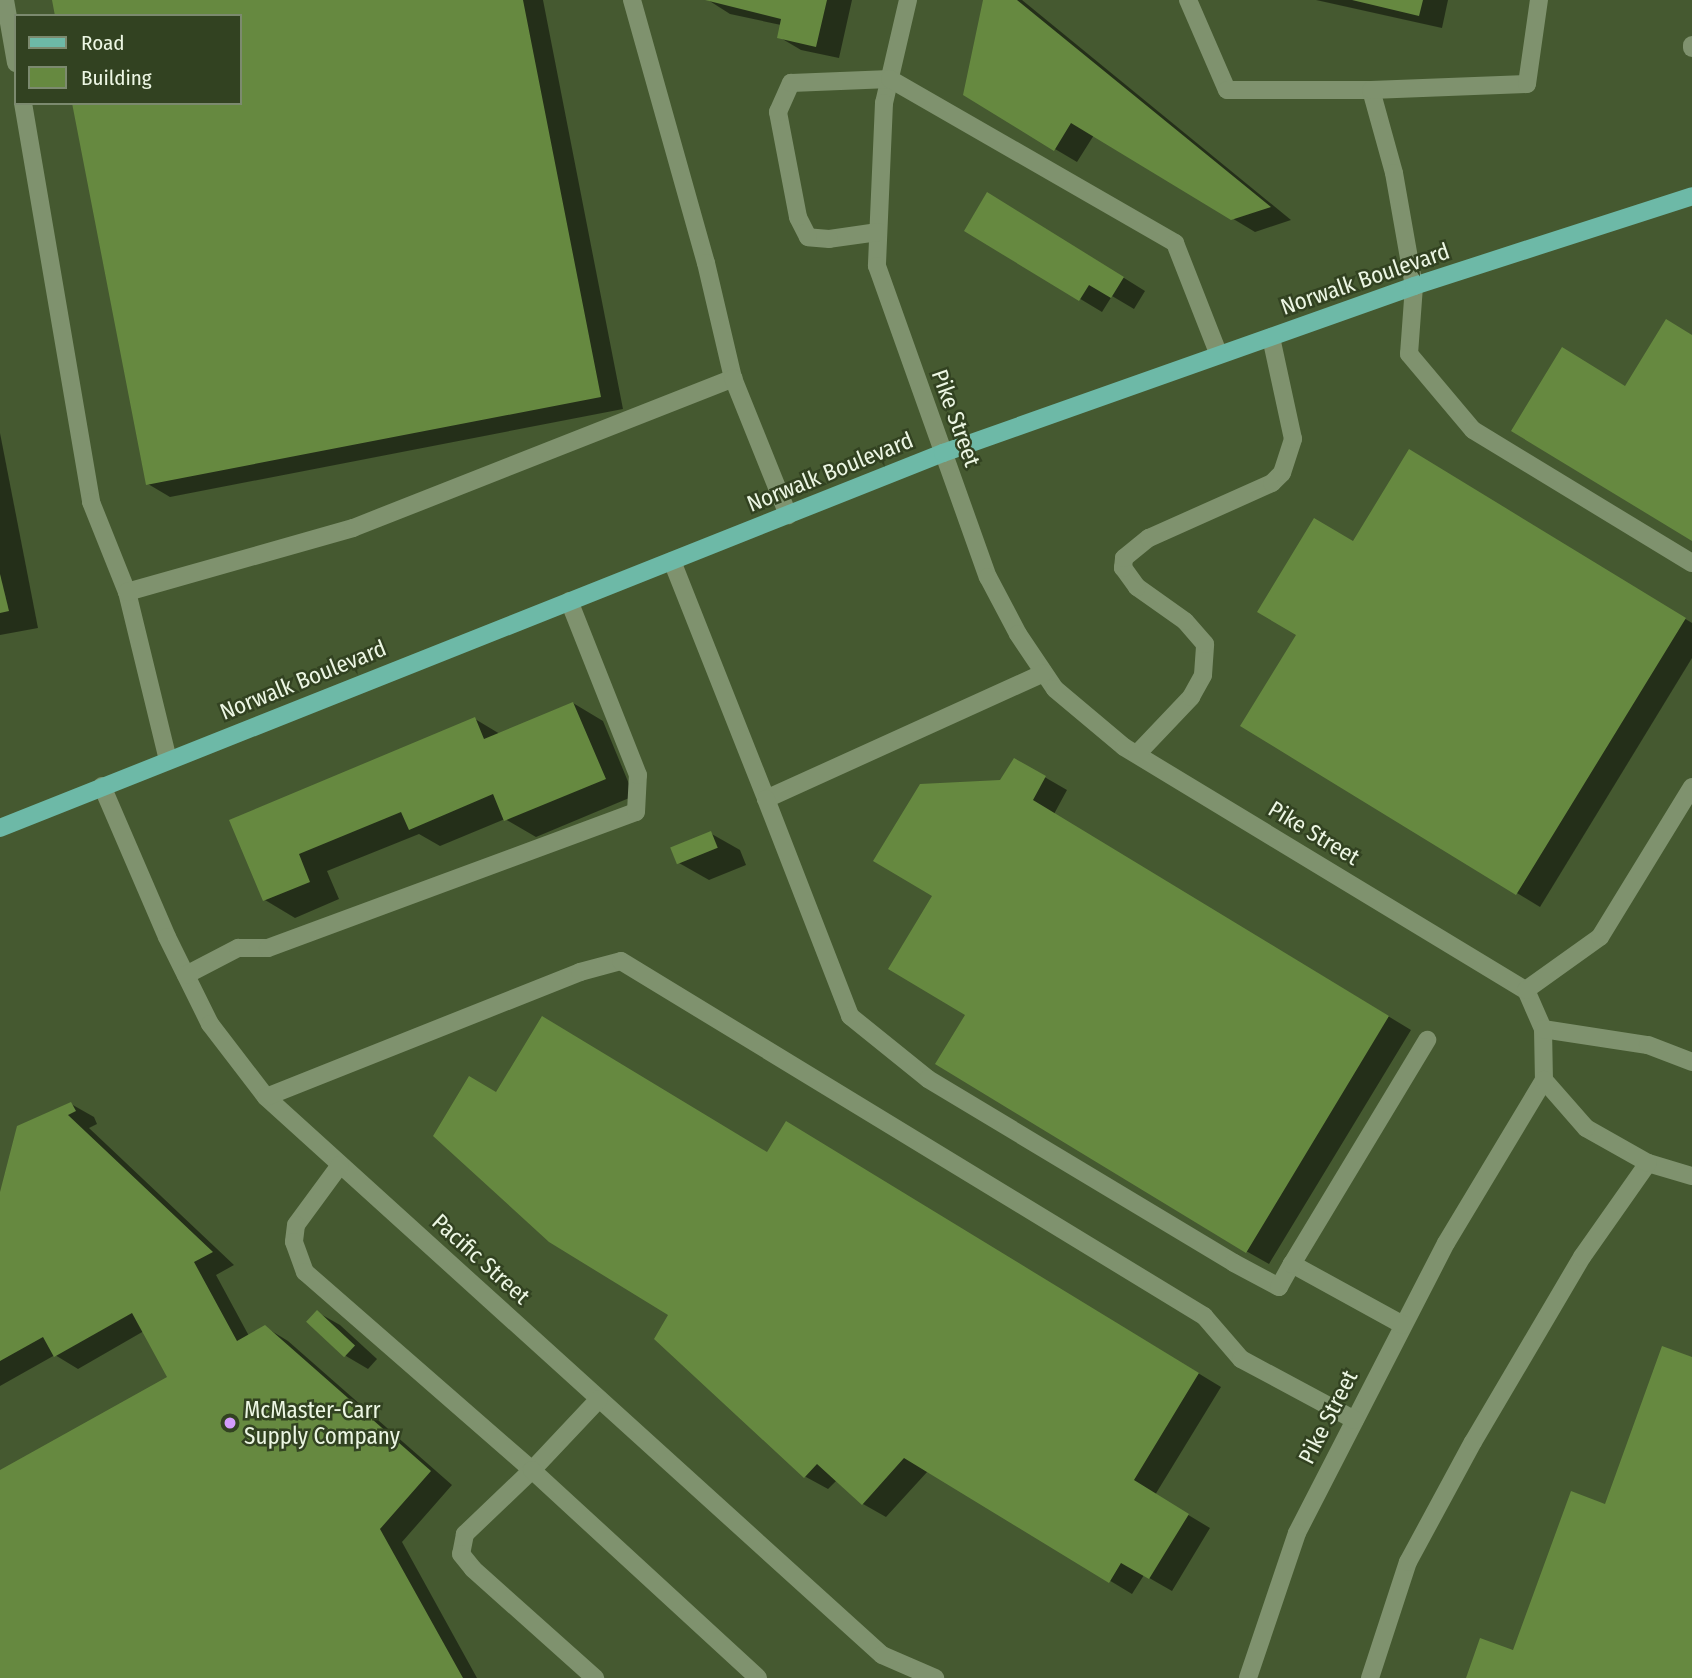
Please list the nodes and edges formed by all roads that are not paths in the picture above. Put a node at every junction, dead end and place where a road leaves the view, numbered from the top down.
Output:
1 (5, 0) edge
2 (632, 0) edge
3 (908, 0) edge
4 (1188, 0) edge
5 (1539, 0) edge
6 (14, 52) edge
7 (890, 79) junction
8 (1371, 89) junction
9 (23, 105) edge
10 (1692, 196) edge
11 (878, 232) junction
12 (1413, 286) junction
13 (1271, 337) junction
14 (1220, 355) junction
15 (733, 378) junction
16 (943, 453) junction
17 (788, 515) junction
18 (672, 561) junction
19 (1692, 563) edge
20 (127, 593) junction
21 (569, 601) junction
22 (1044, 673) junction
23 (1136, 754) junction
24 (168, 760) junction
25 (102, 786) junction
26 (1692, 788) edge
27 (766, 799) junction
28 (0, 828) edge
29 (186, 975) junction
30 (1526, 990) junction
31 (1543, 1029) junction
32 (1427, 1040) dead end
33 (1692, 1062) edge
34 (1544, 1080) junction
35 (265, 1097) junction
36 (1648, 1163) junction
37 (341, 1165) junction
38 (1692, 1176) edge
39 (1292, 1264) junction
40 (1403, 1325) junction
41 (599, 1399) junction
42 (1355, 1420) junction
43 (532, 1471) junction
44 (595, 1678) edge
45 (758, 1678) edge
46 (935, 1678) edge
47 (1248, 1678) edge
48 (1370, 1678) edge

1 - 6 street
2 - 15 street
3 - 7 street, Pike Street
4 - 8 street
5 - 8 street
7 - 11 street, Pike Street
7 - 11 street
7 - 14 street
8 - 12 street
9 - 20 street
10 - 12 main road, Norwalk Boulevard
11 - 16 street, Pike Street
12 - 13 main road, Norwalk Boulevard
12 - 19 street
13 - 14 main road, Norwalk Boulevard
13 - 23 street
14 - 16 main road, Norwalk Boulevard
15 - 17 street
15 - 20 street
16 - 17 main road, Norwalk Boulevard
16 - 22 street, Pike Street
17 - 18 main road, Norwalk Boulevard
18 - 21 main road, Norwalk Boulevard
18 - 27 street
20 - 24 street
21 - 24 main road, Norwalk Boulevard
21 - 29 street
22 - 23 street, Pike Street
22 - 27 street
23 - 30 street, Pike Street
24 - 25 main road, Norwalk Boulevard
25 - 28 main road, Norwalk Boulevard
25 - 29 street, Pacific Street
26 - 30 street
27 - 39 street
29 - 35 street, Pacific Street
30 - 31 street
31 - 33 street
31 - 34 street
32 - 39 street
34 - 36 street
34 - 40 street, Pike Street
35 - 37 street, Pacific Street
35 - 42 street
36 - 38 street
36 - 48 street
37 - 41 street, Pacific Street
37 - 43 street
39 - 40 street
40 - 42 street, Pike Street
41 - 43 street
41 - 46 street, Pacific Street
42 - 47 street, Pike Street
43 - 44 street
43 - 45 street

